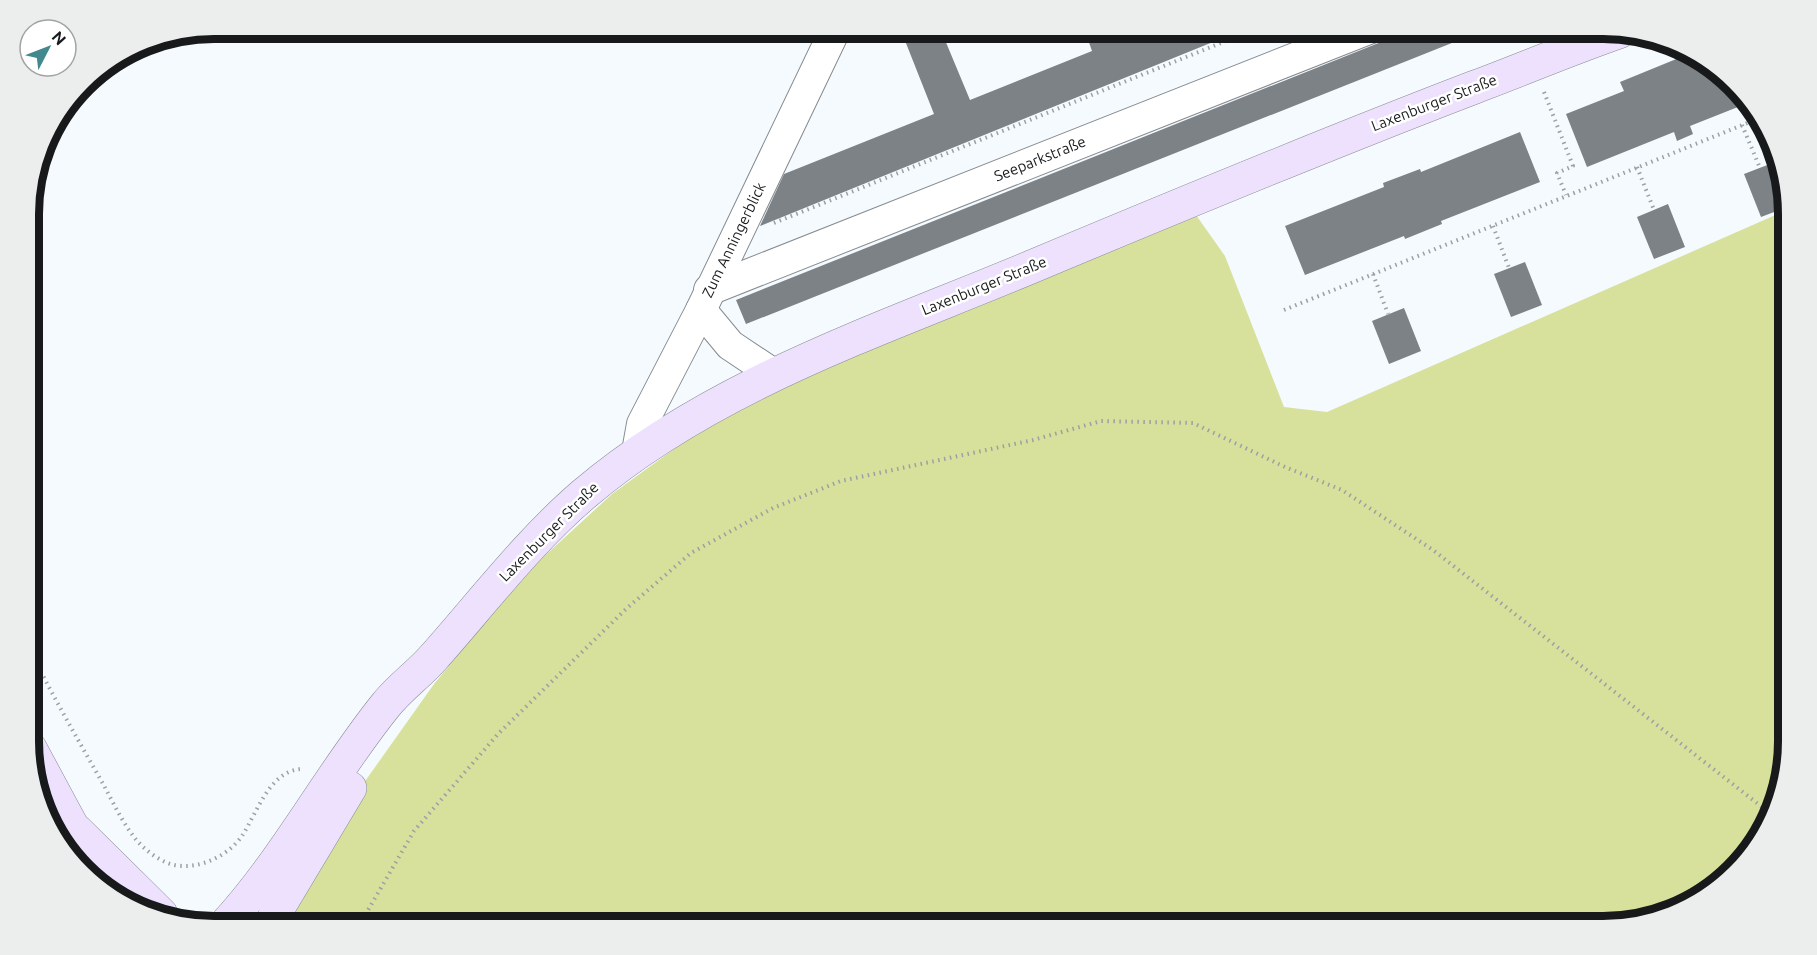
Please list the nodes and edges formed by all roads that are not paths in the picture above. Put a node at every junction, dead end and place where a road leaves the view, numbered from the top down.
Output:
1 (831, 39) edge
2 (1344, 39) edge
3 (1601, 39) edge
4 (705, 300) junction
5 (775, 375) junction
6 (637, 452) junction
7 (427, 664) junction
8 (42, 771) edge
9 (72, 826) junction
10 (82, 854) edge
11 (151, 904) edge
12 (233, 916) edge
13 (275, 916) edge

1 - 4 street, Zum Anningerblick
2 - 4 street, Seeparkstraße
3 - 5 main road, Laxenburger Straße
4 - 5 street
4 - 6 street, Zum Anningerblick
5 - 6 main road, Laxenburger Straße
6 - 7 main road, Laxenburger Straße
7 - 12 main road, Laxenburger Straße
7 - 13 main road, Laxenburger Straße
8 - 9 main road
9 - 10 main road
9 - 11 main road

